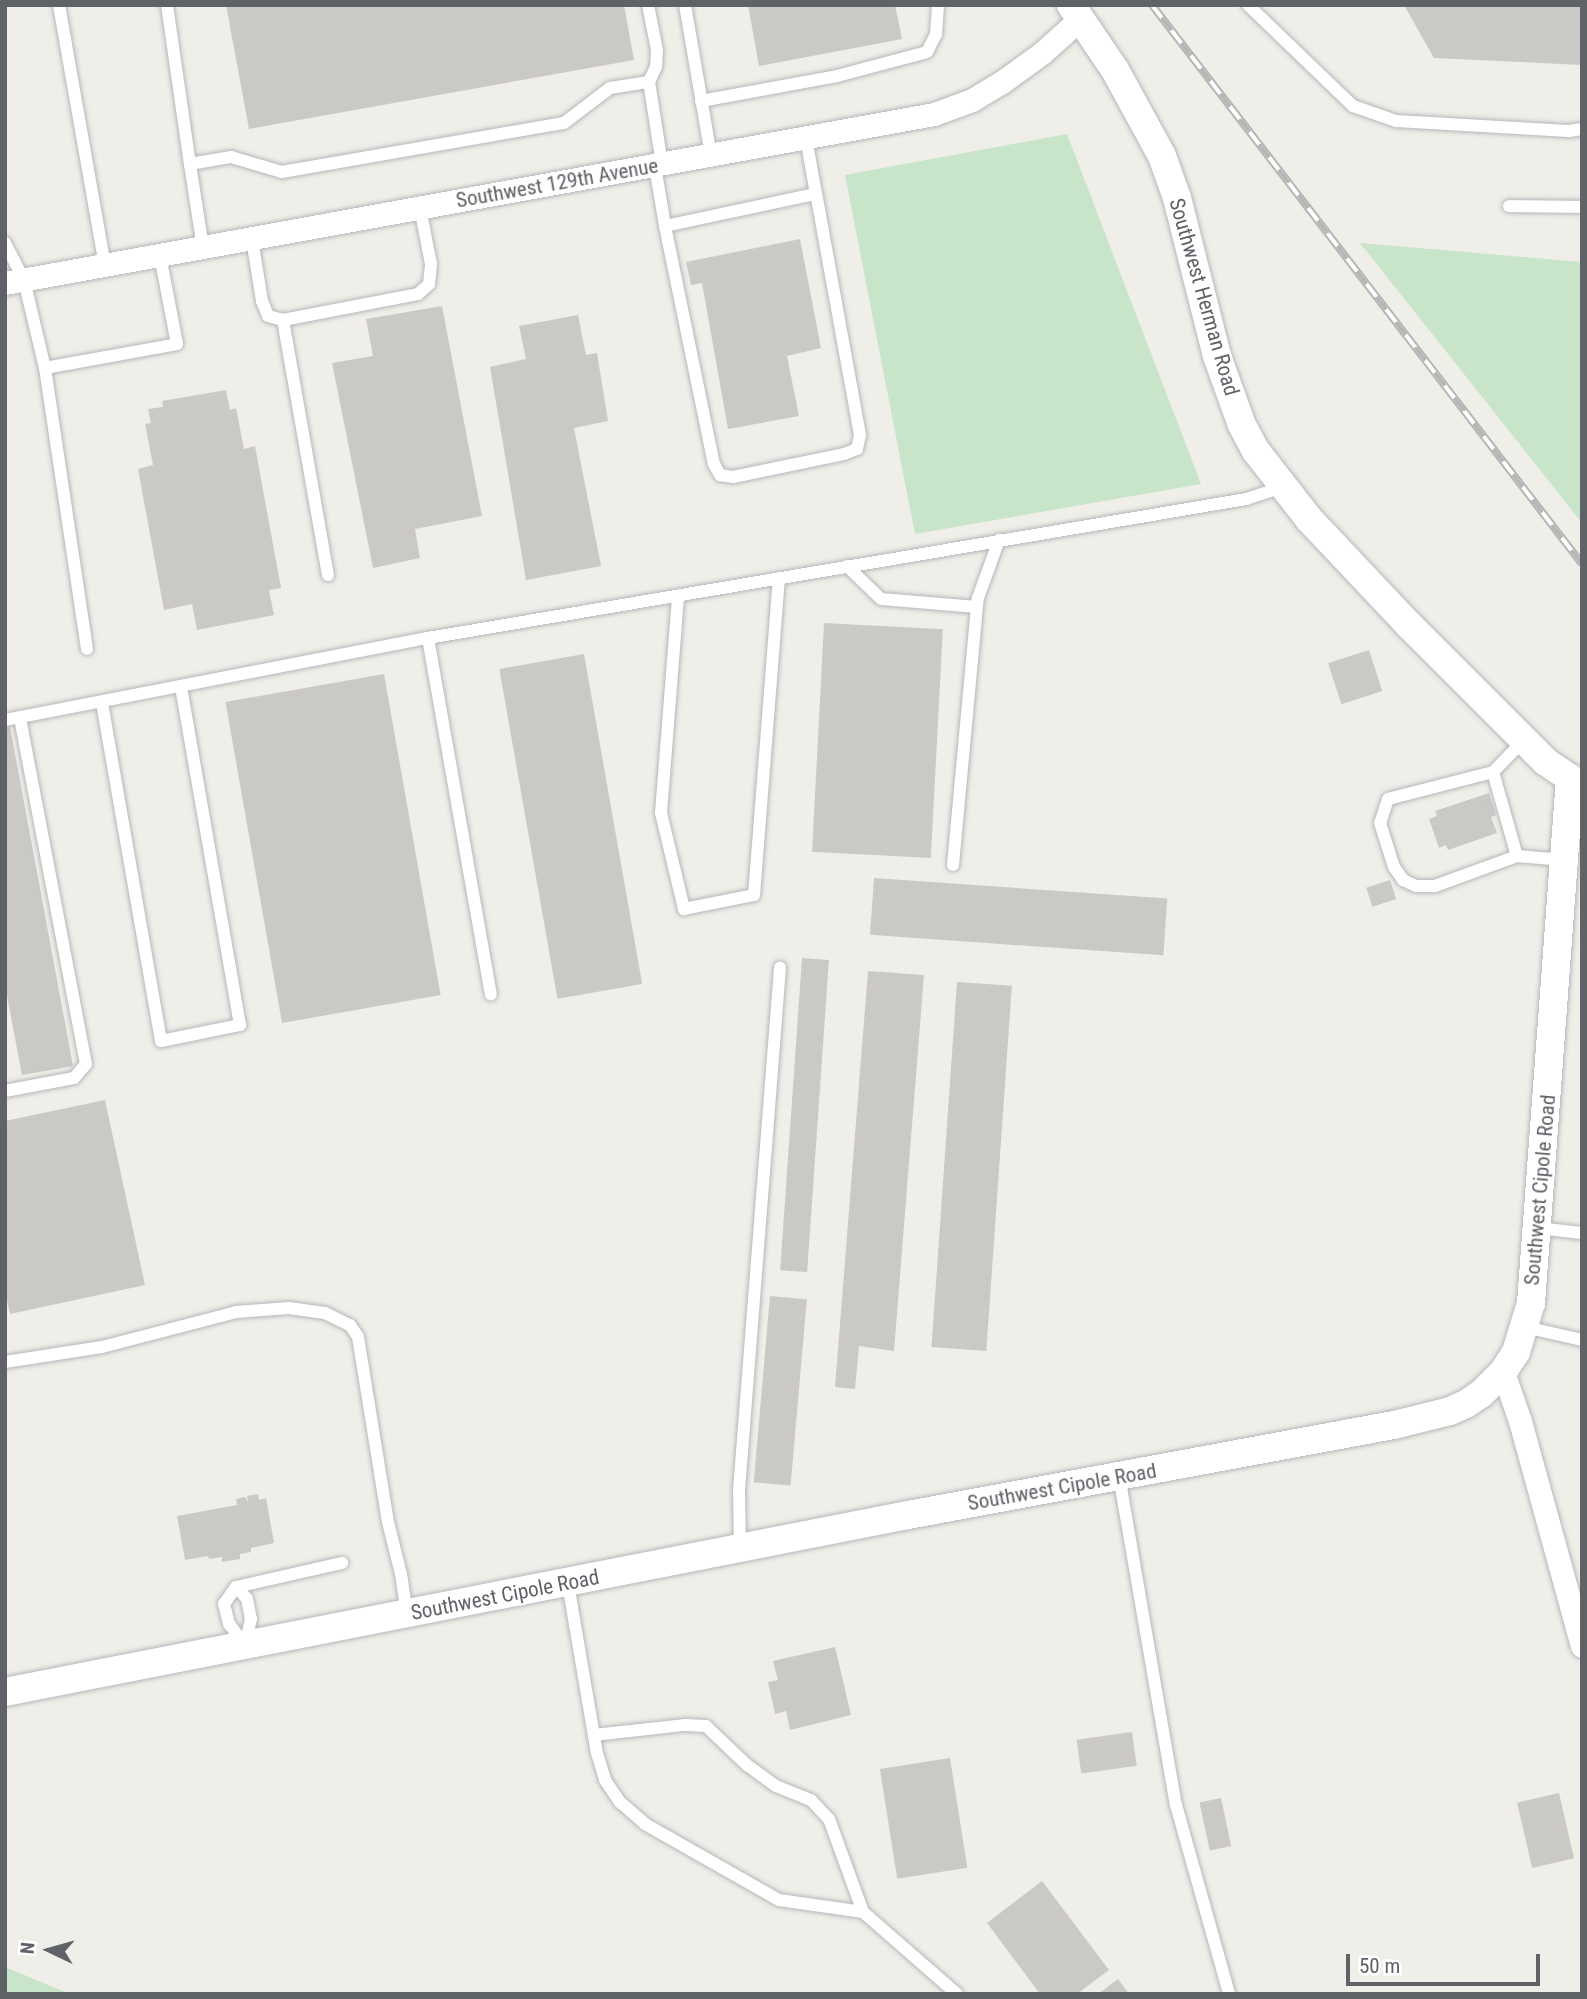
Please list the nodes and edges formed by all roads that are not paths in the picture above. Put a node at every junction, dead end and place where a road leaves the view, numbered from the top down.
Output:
1 (59, 5) edge
2 (167, 5) edge
3 (648, 5) edge
4 (685, 5) edge
5 (938, 5) edge
6 (1248, 5) edge
7 (1076, 12) edge
8 (649, 82) junction
9 (701, 101) junction
10 (1582, 129) edge
11 (806, 138) junction
12 (710, 155) junction
13 (190, 164) junction
14 (658, 165) junction
15 (816, 194) junction
16 (1510, 206) dead end
17 (1582, 207) edge
18 (420, 208) junction
19 (665, 226) junction
20 (252, 239) junction
21 (5, 243) edge
22 (203, 248) junction
23 (160, 256) junction
24 (105, 266) junction
25 (15, 281) edge
26 (283, 320) junction
27 (45, 368) junction
28 (1282, 487) junction
29 (999, 540) junction
30 (847, 566) junction
31 (328, 575) dead end
32 (779, 578) junction
33 (678, 597) junction
34 (977, 607) junction
35 (428, 638) junction
36 (87, 649) dead end
37 (181, 687) junction
38 (102, 703) junction
39 (20, 717) junction
40 (5, 720) edge
41 (1524, 740) junction
42 (1493, 772) junction
43 (1576, 777) edge
44 (1517, 856) junction
45 (1564, 860) junction
46 (953, 865) dead end
47 (780, 968) dead end
48 (491, 994) dead end
49 (5, 1091) edge
50 (1538, 1228) junction
51 (1582, 1233) edge
52 (1525, 1327) junction
53 (1582, 1340) edge
54 (5, 1362) edge
55 (1503, 1372) junction
56 (1119, 1476) junction
57 (740, 1548) junction
58 (342, 1563) dead end
59 (568, 1584) junction
60 (236, 1587) junction
61 (407, 1614) junction
62 (244, 1645) junction
63 (1582, 1646) edge
64 (5, 1692) edge
65 (594, 1735) junction
66 (863, 1912) junction
67 (957, 1994) edge
68 (1230, 1994) edge

1 - 24 lane
2 - 13 lane
3 - 8 lane
4 - 9 lane
5 - 9 lane
6 - 10 lane
7 - 11 street, Southwest 129th Avenue
7 - 28 street, Southwest Herman Road
8 - 13 lane
8 - 14 lane
9 - 12 lane
11 - 12 street, Southwest 129th Avenue
11 - 15 lane
12 - 14 street, Southwest 129th Avenue
13 - 22 lane
14 - 18 street, Southwest 129th Avenue
14 - 19 lane
15 - 19 lane
15 - 19 lane
16 - 17 lane
18 - 20 street, Southwest 129th Avenue
18 - 26 lane
20 - 22 street, Southwest 129th Avenue
20 - 26 lane
21 - 25 lane
22 - 23 street, Southwest 129th Avenue
23 - 24 street, Southwest 129th Avenue
23 - 27 lane
24 - 25 street, Southwest 129th Avenue
25 - 27 lane
26 - 31 lane
27 - 36 lane
28 - 29 lane
28 - 41 street, Southwest Herman Road
29 - 30 lane
29 - 34 lane
30 - 32 lane
30 - 34 lane
32 - 33 lane
32 - 33 lane
33 - 35 lane
34 - 46 lane
35 - 37 lane
35 - 48 lane
37 - 38 lane
37 - 38 lane
38 - 39 lane
39 - 40 lane
39 - 49 lane
41 - 42 lane
41 - 43 street, Southwest Herman Road
42 - 44 lane
42 - 44 lane
43 - 45 street, Southwest Cipole Road
44 - 45 lane
45 - 50 street, Southwest Cipole Road
47 - 57 lane
50 - 51 lane
50 - 52 street, Southwest Cipole Road
52 - 53 lane
52 - 55 street, Southwest Cipole Road
54 - 61 lane
55 - 56 street, Southwest Cipole Road
55 - 63 street
56 - 57 street, Southwest Cipole Road
56 - 68 lane
57 - 59 street, Southwest Cipole Road
58 - 60 lane
59 - 61 street, Southwest Cipole Road
59 - 65 lane
60 - 62 lane
60 - 62 lane
61 - 62 street, Southwest Cipole Road
62 - 64 street, Southwest Cipole Road
65 - 66 lane
65 - 66 lane
66 - 67 lane

